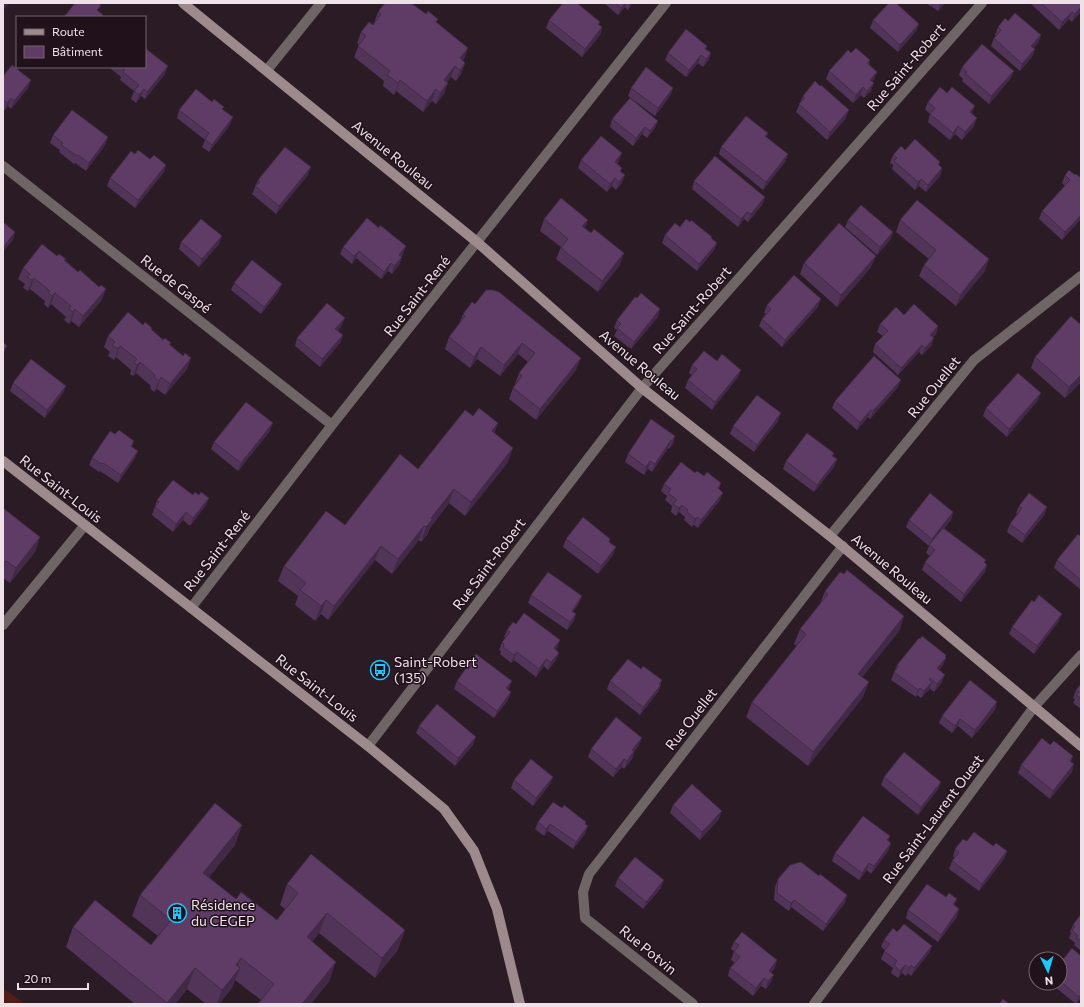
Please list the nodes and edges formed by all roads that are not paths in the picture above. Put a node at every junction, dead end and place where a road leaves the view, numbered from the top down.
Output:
1 (183, 3) edge
2 (321, 3) edge
3 (666, 3) edge
4 (982, 3) edge
5 (267, 70) junction
6 (3, 166) edge
7 (477, 242) junction
8 (1081, 276) edge
9 (642, 388) junction
10 (332, 425) junction
11 (3, 461) edge
12 (85, 525) junction
13 (830, 536) junction
14 (843, 546) junction
15 (191, 608) junction
16 (3, 625) edge
17 (1081, 656) edge
18 (1034, 707) junction
19 (368, 746) junction
20 (1081, 746) edge
21 (585, 918) joint
22 (520, 1004) edge
23 (692, 1004) edge
24 (814, 1004) edge

1 - 5 street, Avenue Rouleau
2 - 5 street
3 - 7 street, Rue Saint-René
4 - 9 street, Rue Saint-Robert
5 - 7 street, Avenue Rouleau
6 - 10 street, Rue de Gaspé
7 - 9 street, Avenue Rouleau
7 - 10 street, Rue Saint-René
8 - 13 street, Rue Ouellet
9 - 13 street, Avenue Rouleau
9 - 19 street, Rue Saint-Robert
10 - 15 street, Rue Saint-René
11 - 12 street, Rue Saint-Louis
12 - 15 street, Rue Saint-Louis
12 - 16 street
13 - 14 street, Avenue Rouleau
14 - 18 street, Avenue Rouleau
14 - 21 street, Rue Ouellet
15 - 19 street, Rue Saint-Louis
17 - 18 street, Rue Saint-Laurent Ouest
18 - 20 street, Avenue Rouleau
18 - 24 street, Rue Saint-Laurent Ouest
19 - 22 street, Rue Saint-Louis
21 - 23 street, Rue Potvin

